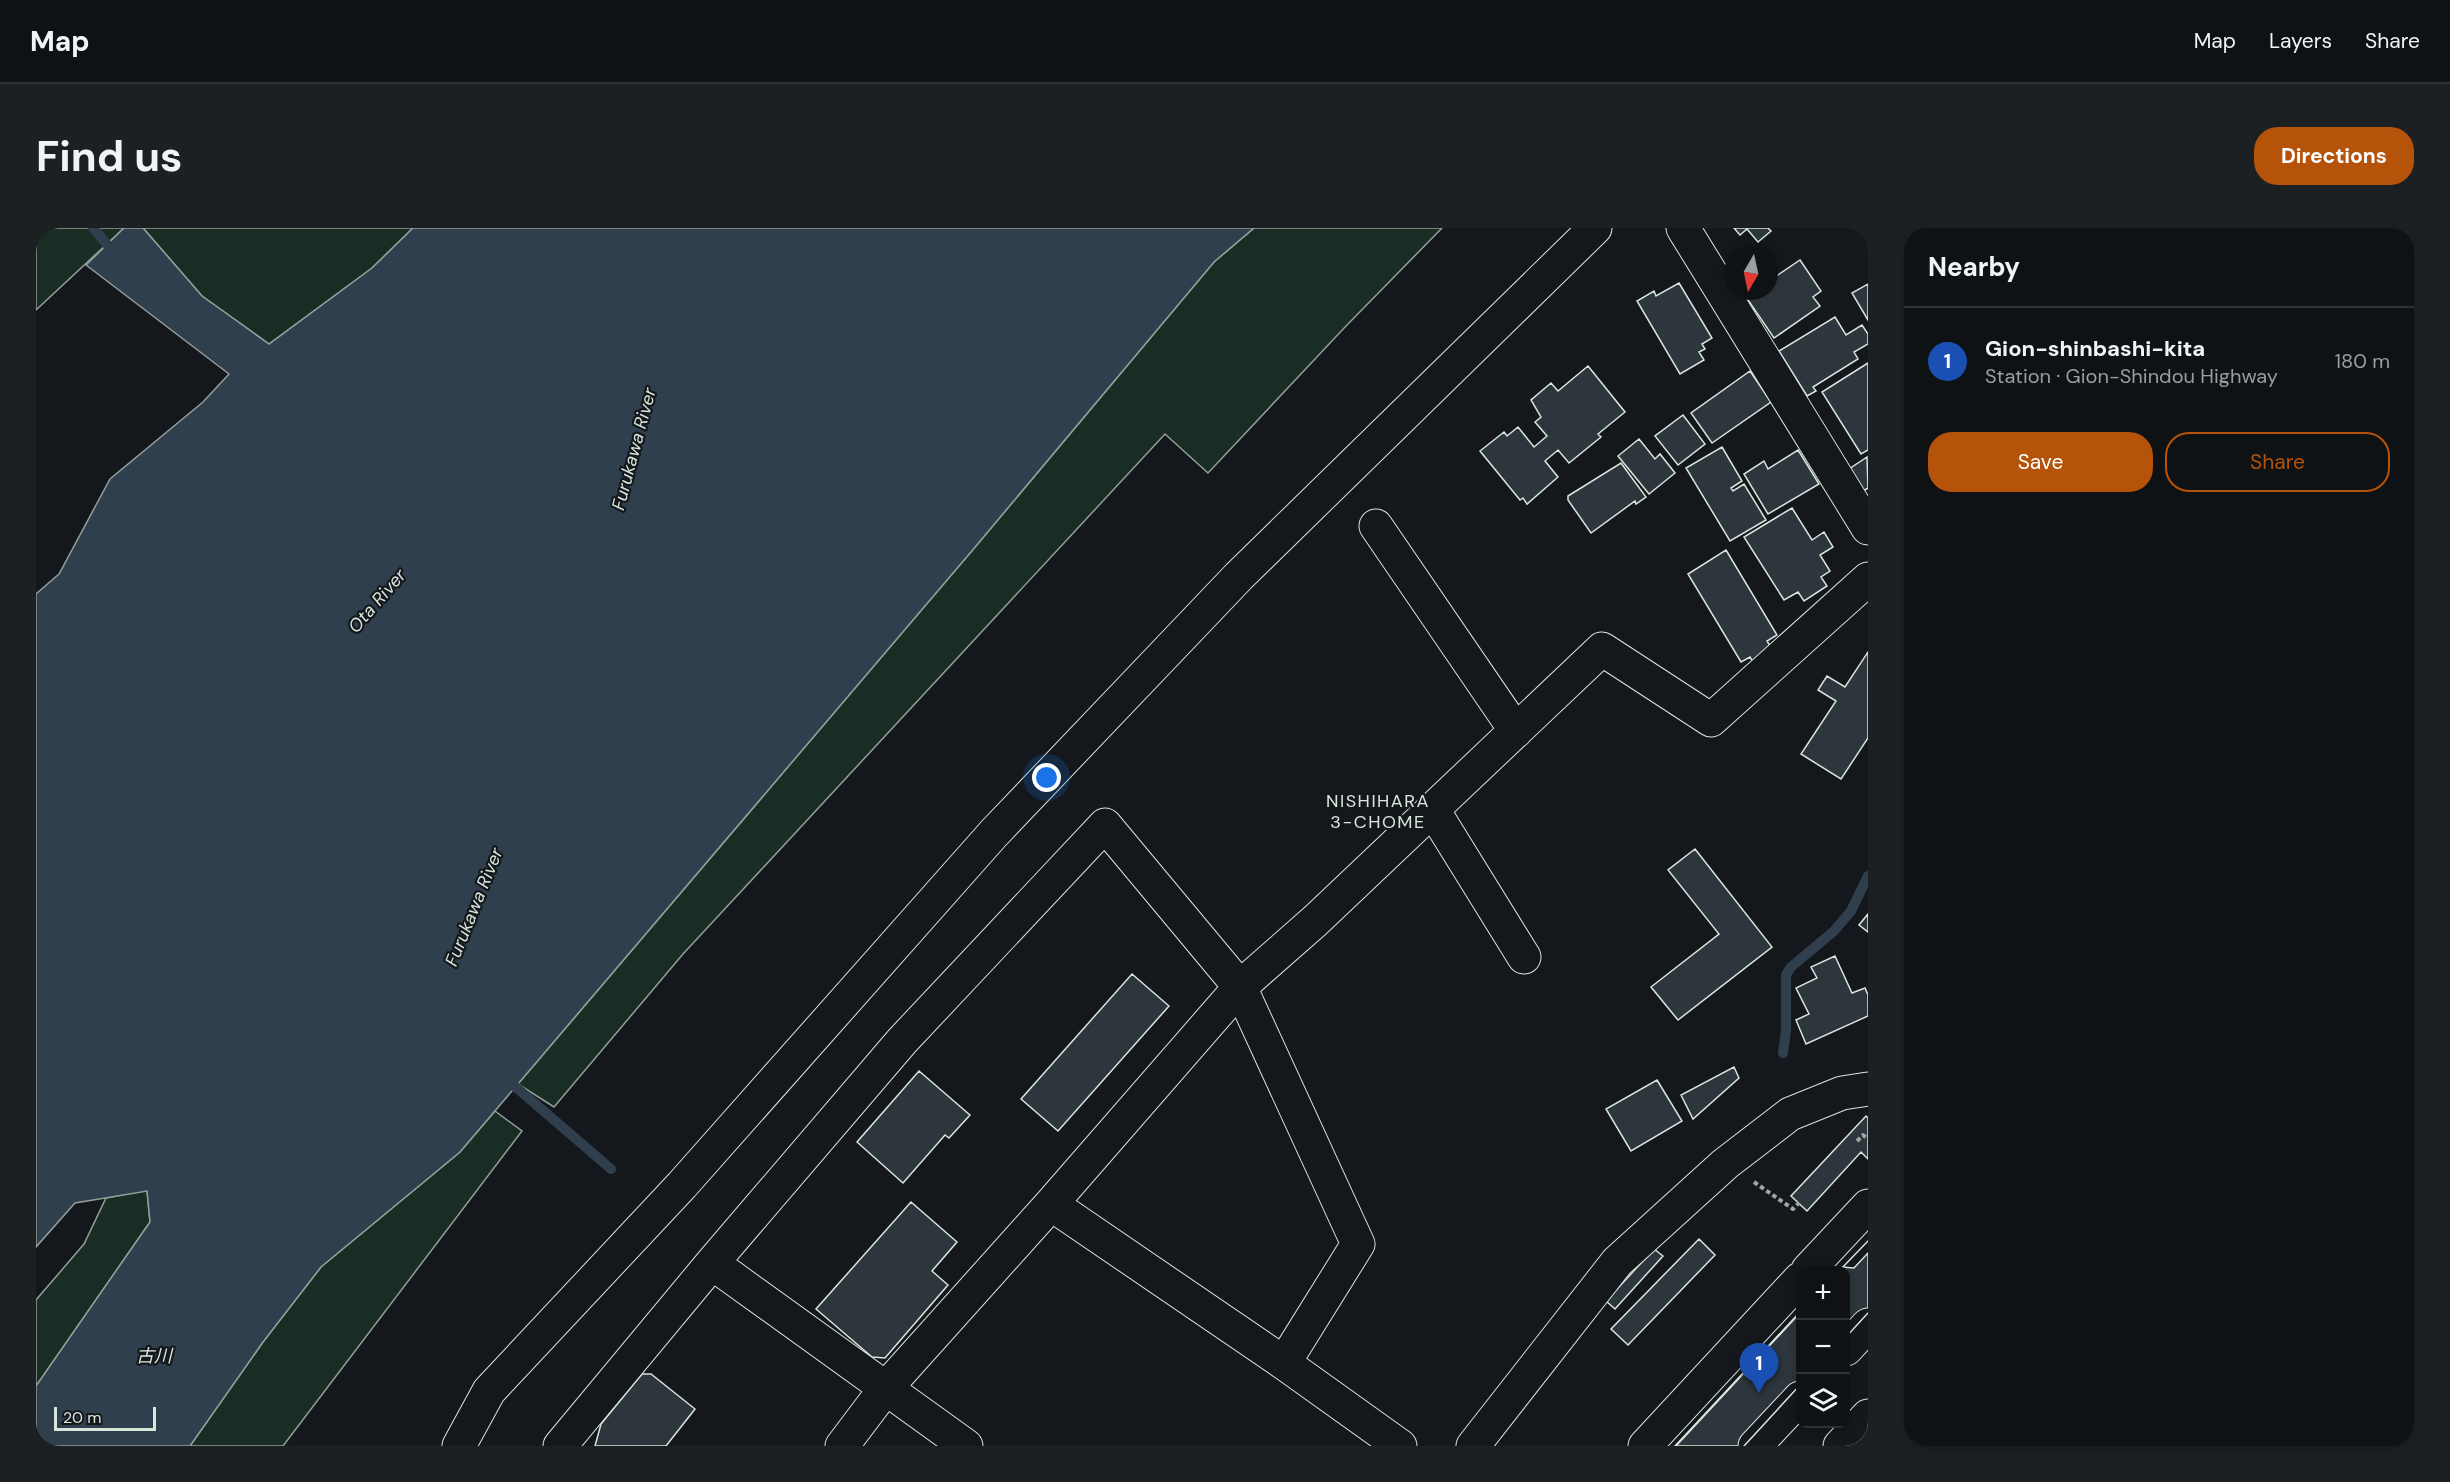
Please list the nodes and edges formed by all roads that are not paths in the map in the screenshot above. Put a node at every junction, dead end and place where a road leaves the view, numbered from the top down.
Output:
1 (1595, 228) edge
2 (1683, 228) edge
3 (1376, 526) dead end
4 (1868, 528) edge
5 (1868, 579) edge
6 (1516, 731) junction
7 (1433, 810) junction
8 (1524, 957) dead end
9 (1240, 987) junction
10 (1868, 1089) edge
11 (1051, 1204) junction
12 (1868, 1206) edge
13 (712, 1263) junction
14 (1812, 1266) edge
15 (1796, 1283) edge
16 (1868, 1325) edge
17 (1850, 1345) edge
18 (1284, 1363) junction
19 (885, 1389) junction
20 (489, 1390) junction
21 (1796, 1402) edge
22 (1868, 1416) edge
23 (459, 1446) edge
24 (472, 1446) edge
25 (560, 1446) edge
26 (843, 1446) edge
27 (966, 1446) edge
28 (1400, 1446) edge
29 (1473, 1446) edge
30 (1645, 1446) edge
31 (1755, 1446) edge
32 (1840, 1446) edge

1 - 20 main road
2 - 4 main road
3 - 6 main road
5 - 6 main road
6 - 7 main road
7 - 8 main road
7 - 9 main road
9 - 11 main road
9 - 13 main road
9 - 18 main road
10 - 29 main road
11 - 18 main road
11 - 19 main road
12 - 14 main road
13 - 19 main road
13 - 25 main road
15 - 30 main road
16 - 17 main road
18 - 28 main road
19 - 26 main road
19 - 27 main road
20 - 23 main road
20 - 24 main road
21 - 31 main road
22 - 32 main road

